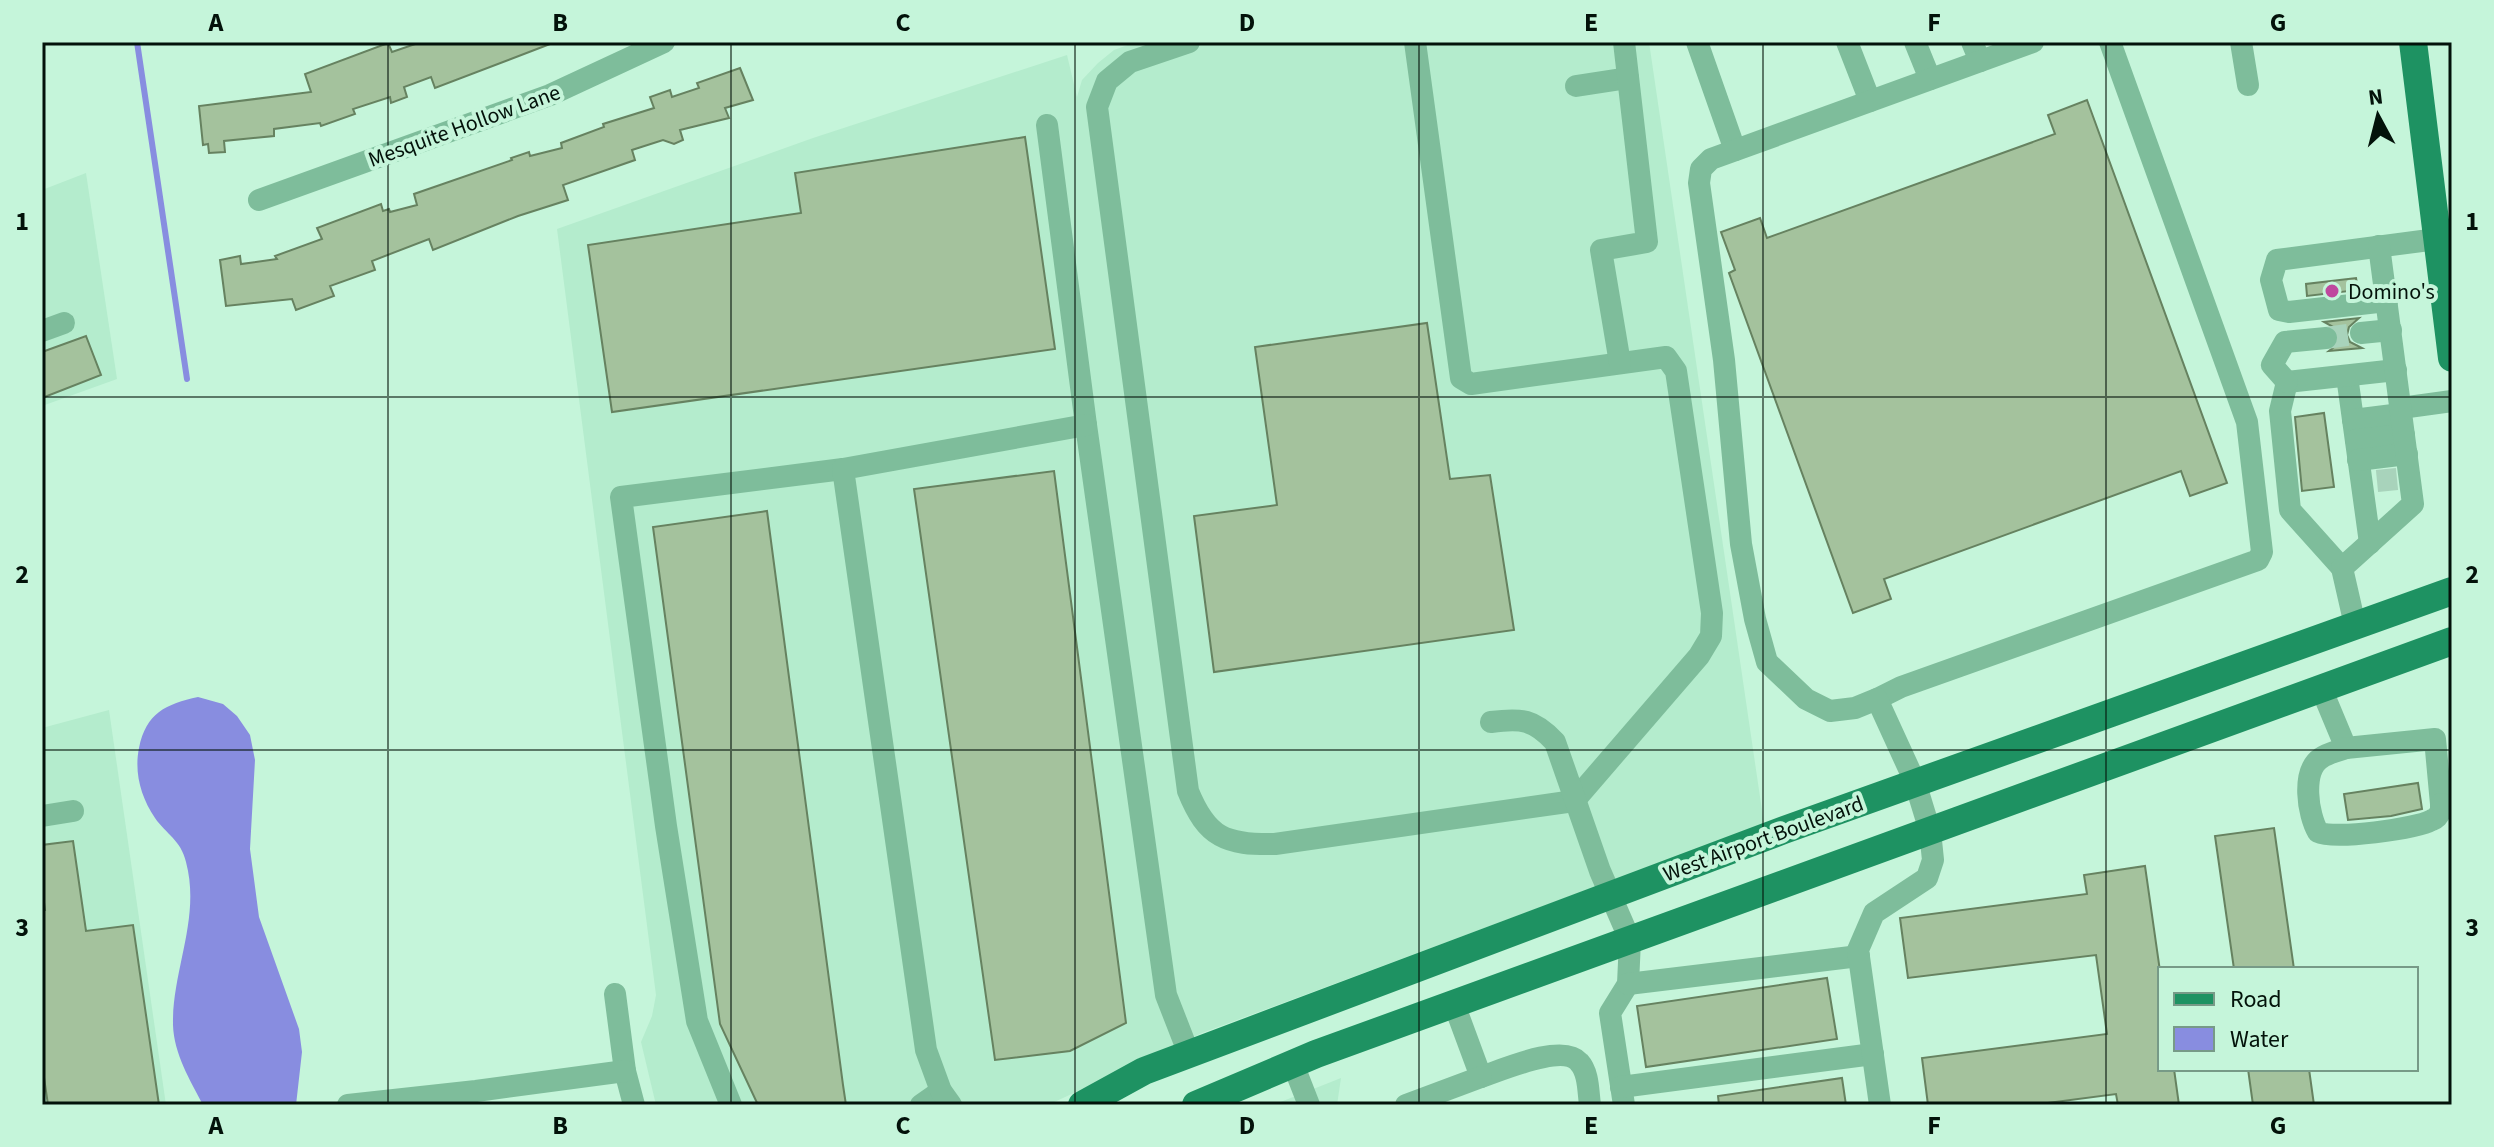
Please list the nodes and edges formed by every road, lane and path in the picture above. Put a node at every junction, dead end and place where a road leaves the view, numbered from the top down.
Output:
1 (664, 42) edge
2 (1189, 42) edge
3 (1415, 42) edge
4 (1624, 42) edge
5 (1697, 42) edge
6 (1847, 42) edge
7 (1915, 42) edge
8 (2033, 42) edge
9 (2110, 42) edge
10 (2241, 42) edge
11 (2413, 42) edge
12 (1976, 52) edge
13 (1628, 78) junction
14 (1930, 79) junction
15 (2248, 85) dead end
16 (1576, 86) dead end
17 (1870, 101) junction
18 (1047, 125) dead end
19 (1735, 150) junction
20 (259, 200) dead end
21 (2437, 239) junction
22 (2379, 246) junction
23 (2387, 301) junction
24 (64, 323) dead end
25 (2391, 330) junction
26 (42, 331) edge
27 (2361, 333) tunnel mouth
28 (2326, 338) tunnel mouth
29 (2452, 358) edge
30 (1620, 363) junction
31 (2396, 370) junction
32 (2347, 376) junction
33 (2287, 382) junction
34 (2452, 401) edge
35 (1086, 425) junction
36 (2403, 428) junction
37 (2356, 440) junction
38 (843, 469) junction
39 (2387, 480) junction
40 (2370, 543) junction
41 (2342, 568) junction
42 (2452, 591) edge
43 (2355, 625) junction
44 (2444, 651) edge
45 (2321, 688) junction
46 (1877, 699) junction
47 (1491, 722) dead end
48 (2346, 748) junction
49 (1915, 782) junction
50 (1574, 801) junction
51 (2446, 804) edge
52 (73, 811) dead end
53 (42, 816) edge
54 (1930, 831) junction
55 (1610, 895) junction
56 (1630, 940) junction
57 (1859, 956) junction
58 (1628, 984) junction
59 (615, 994) dead end
60 (1454, 1004) junction
61 (1189, 1054) junction
62 (1873, 1054) junction
63 (1293, 1064) junction
64 (625, 1071) junction
65 (1481, 1077) junction
66 (1622, 1096) edge
67 (478, 1098) edge
68 (946, 1098) edge
69 (348, 1105) edge
70 (634, 1105) edge
71 (731, 1105) edge
72 (921, 1105) edge
73 (1082, 1105) edge
74 (1196, 1105) edge
75 (1309, 1105) edge
76 (1406, 1105) edge
77 (1590, 1105) edge
78 (1880, 1105) edge

1 - 20 street, Mesquite Hollow Lane
2 - 50 street
3 - 30 street
4 - 13 street
5 - 19 street
6 - 17 street
7 - 14 street
8 - 12 street
9 - 46 street
10 - 15 street
11 - 21 main road
12 - 14 street
13 - 16 street
13 - 30 street
14 - 17 street
17 - 19 street
18 - 35 street
19 - 46 street
21 - 22 street
21 - 29 main road
22 - 23 street
22 - 23 street
23 - 25 street
24 - 26 street
25 - 27 street
25 - 31 street
28 - 33 street
30 - 50 street
31 - 32 street
31 - 36 street
32 - 33 street
32 - 37 street
33 - 41 street
34 - 36 street
35 - 38 street
35 - 61 street
36 - 37 street
36 - 37 street
36 - 39 street
37 - 39 street
38 - 68 street
38 - 71 street
39 - 40 street
39 - 40 street
40 - 41 street
41 - 43 street
42 - 43 main road, West Airport Boulevard
43 - 49 main road, West Airport Boulevard
44 - 45 main road
45 - 48 street
45 - 54 main road
46 - 49 street
47 - 50 street
48 - 51 street
48 - 51 street
49 - 54 street
49 - 55 main road, West Airport Boulevard
50 - 55 street
52 - 53 street
54 - 56 main road
54 - 57 street
55 - 56 street
55 - 61 main road, West Airport Boulevard
56 - 58 street
56 - 60 main road
57 - 58 street
57 - 62 street
58 - 66 street
59 - 64 street
60 - 63 main road
60 - 65 street
61 - 73 main road, West Airport Boulevard
62 - 66 street
62 - 78 street
63 - 74 main road
63 - 75 street
64 - 67 street
64 - 70 street
65 - 76 street
65 - 77 street
67 - 69 street
68 - 72 street

